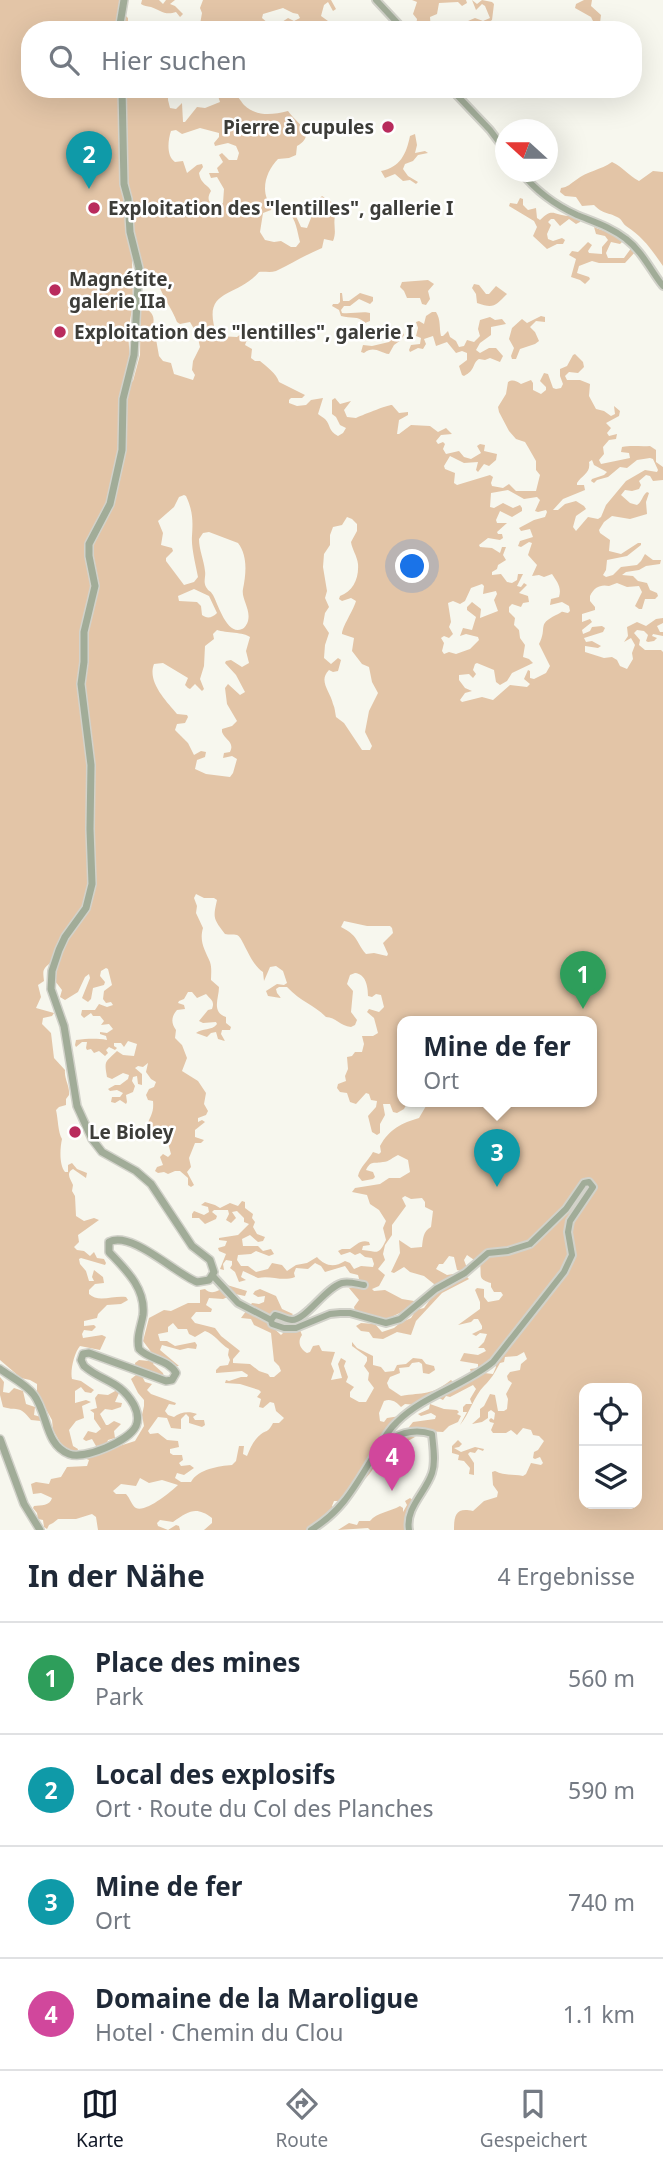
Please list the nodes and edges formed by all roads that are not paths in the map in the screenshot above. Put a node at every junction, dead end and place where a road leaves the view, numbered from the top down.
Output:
1 (124, 0) edge
2 (376, 0) edge
3 (120, 21) edge
4 (396, 21) edge
5 (122, 98) edge
6 (460, 98) edge
7 (495, 136) edge
8 (530, 182) edge
9 (663, 286) edge
10 (213, 1276) junction
11 (364, 1285) dead end
12 (271, 1320) junction
13 (0, 1369) edge
14 (0, 1438) edge
15 (374, 1454) junction
16 (40, 1530) edge
17 (311, 1530) edge
18 (410, 1530) edge

1 - 3 street
2 - 4 street
5 - 10 street
6 - 7 street
8 - 9 street
10 - 12 street
10 - 13 street
11 - 12 street
12 - 15 street
14 - 16 street
15 - 17 street
15 - 18 street

